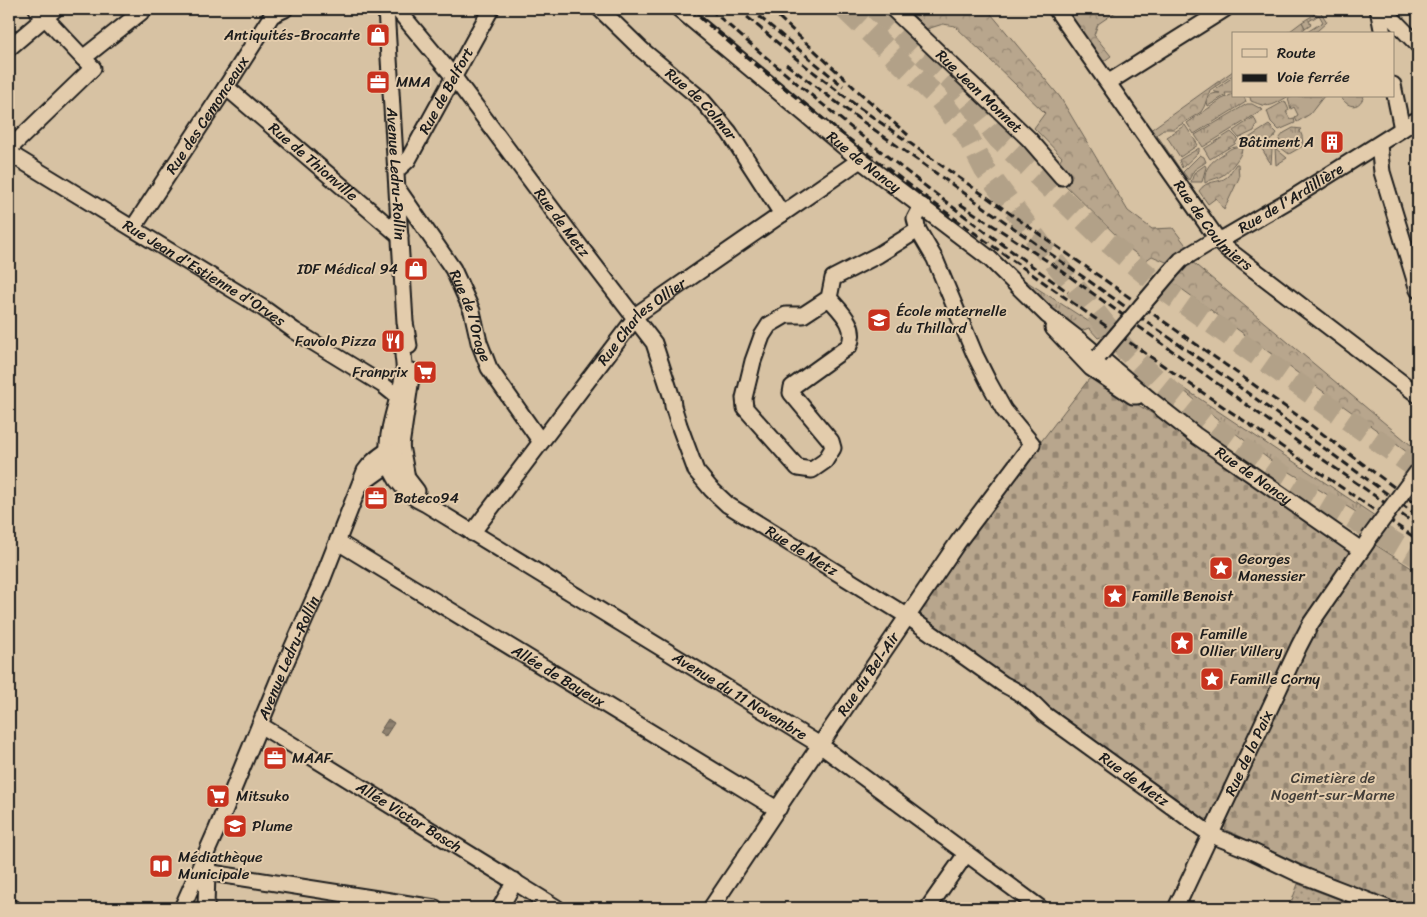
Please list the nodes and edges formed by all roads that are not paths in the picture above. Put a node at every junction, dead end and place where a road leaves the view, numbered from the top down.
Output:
1 (146, 9) edge
2 (285, 9) edge
3 (386, 9) edge
4 (397, 9) edge
5 (491, 9) edge
6 (600, 9) edge
7 (679, 9) edge
8 (893, 9) edge
9 (1056, 9) edge
10 (1225, 9) edge
11 (1378, 9) edge
12 (1383, 9) edge
13 (46, 12) edge
14 (1383, 32) edge
15 (1418, 45) edge
16 (9, 48) edge
17 (83, 58) junction
18 (452, 76) junction
19 (1109, 82) junction
20 (226, 87) junction
21 (1394, 90) edge
22 (1418, 119) edge
23 (1402, 128) junction
24 (1379, 145) junction
25 (9, 151) edge
26 (860, 160) junction
27 (397, 170) junction
28 (1062, 177) dead end
29 (398, 190) junction
30 (922, 206) junction
31 (782, 214) junction
32 (132, 228) junction
33 (918, 230) junction
34 (400, 236) junction
35 (1218, 240) junction
36 (1418, 290) edge
37 (829, 298) junction
38 (1047, 315) junction
39 (635, 318) junction
40 (406, 338) junction
41 (1099, 356) junction
42 (398, 396) junction
43 (1418, 396) edge
44 (1148, 398) junction
45 (397, 429) junction
46 (541, 442) junction
47 (391, 454) junction
48 (1418, 471) edge
49 (426, 504) junction
50 (472, 533) junction
51 (338, 542) junction
52 (1365, 544) junction
53 (907, 616) junction
54 (260, 725) junction
55 (820, 745) junction
56 (779, 808) junction
57 (1212, 834) junction
58 (966, 854) junction
59 (203, 871) junction
60 (515, 881) junction
61 (9, 907) edge
62 (13, 908) edge
63 (182, 908) edge
64 (206, 908) edge
65 (435, 908) edge
66 (500, 908) edge
67 (557, 908) edge
68 (711, 908) edge
69 (928, 908) edge
70 (1040, 908) edge
71 (1176, 908) edge
72 (1387, 908) edge

1 - 17 street
2 - 20 street, Rue des Cemonceaux
3 - 27 street, Avenue Ledru-Rollin
4 - 18 street, Rue de Metz
5 - 18 street, Rue de Belfort
6 - 31 street, Rue de Colmar
7 - 26 street, Rue de Nancy
8 - 28 street, Rue Jean Monnet
9 - 19 street, Rue de Coulmiers
10 - 19 street
11 - 14 street
12 - 15 street
13 - 16 street
13 - 17 street
17 - 25 street
18 - 27 street, Rue de Belfort
18 - 39 street, Rue de Metz
19 - 35 street, Rue de Coulmiers
20 - 32 street, Rue des Cemonceaux
20 - 34 street, Rue de Thionville
21 - 23 street
22 - 23 street, Rue de l'Ardillière
23 - 24 street, Rue de l'Ardillière
24 - 35 street, Rue de l'Ardillière
24 - 36 street
25 - 32 street, Rue Jean d'Estienne d'Orves
26 - 30 street, Rue de Nancy
26 - 31 street, Rue Charles Ollier
27 - 29 street, Avenue Ledru-Rollin
29 - 34 street, Avenue Ledru-Rollin
29 - 46 street, Rue de l'Orage
30 - 33 street
30 - 38 street, Rue de Nancy
31 - 39 street, Rue Charles Ollier
32 - 42 street, Rue Jean d'Estienne d'Orves
33 - 37 street
33 - 53 street, Rue du Bel-Air
34 - 40 street, Avenue Ledru-Rollin
35 - 41 street, Rue de l'Ardillière, bridge
35 - 43 street, Rue de Coulmiers
37 - 37 street
38 - 41 street, Rue de Nancy
38 - 44 street, Rue de Nancy
39 - 46 street, Rue Charles Ollier
39 - 53 street, Rue de Metz
40 - 42 street, Avenue Ledru-Rollin
40 - 45 street, Avenue Ledru-Rollin
41 - 44 street, Rue de Nancy
42 - 45 street, Avenue Ledru-Rollin
44 - 52 street, Rue de Nancy
45 - 47 street, Avenue Ledru-Rollin
45 - 47 street, Avenue Ledru-Rollin
46 - 50 street, Rue Charles Ollier
47 - 49 street, Avenue du 11 Novembre
47 - 49 street, Avenue du 11 Novembre
47 - 51 street, Avenue Ledru-Rollin
48 - 52 street, Rue de la Paix, bridge
49 - 50 street, Avenue du 11 Novembre
50 - 55 street, Avenue du 11 Novembre
51 - 54 street, Avenue Ledru-Rollin
51 - 56 street, Allée de Bayeux
52 - 57 street, Rue de la Paix
53 - 55 street, Rue du Bel-Air
53 - 57 street, Rue de Metz
54 - 59 street, Avenue Ledru-Rollin
54 - 60 street, Allée Victor Basch
55 - 56 street, Rue du Bel-Air
55 - 58 street, Avenue du 11 Novembre
56 - 68 street, Rue du Bel-Air
57 - 71 street, Rue de la Paix
57 - 72 street, Rue de Metz
58 - 69 street
58 - 70 street, Avenue du 11 Novembre
59 - 63 street
59 - 64 street, Avenue Ledru-Rollin
59 - 65 street
60 - 66 street
60 - 67 street, Allée Victor Basch
61 - 62 street

